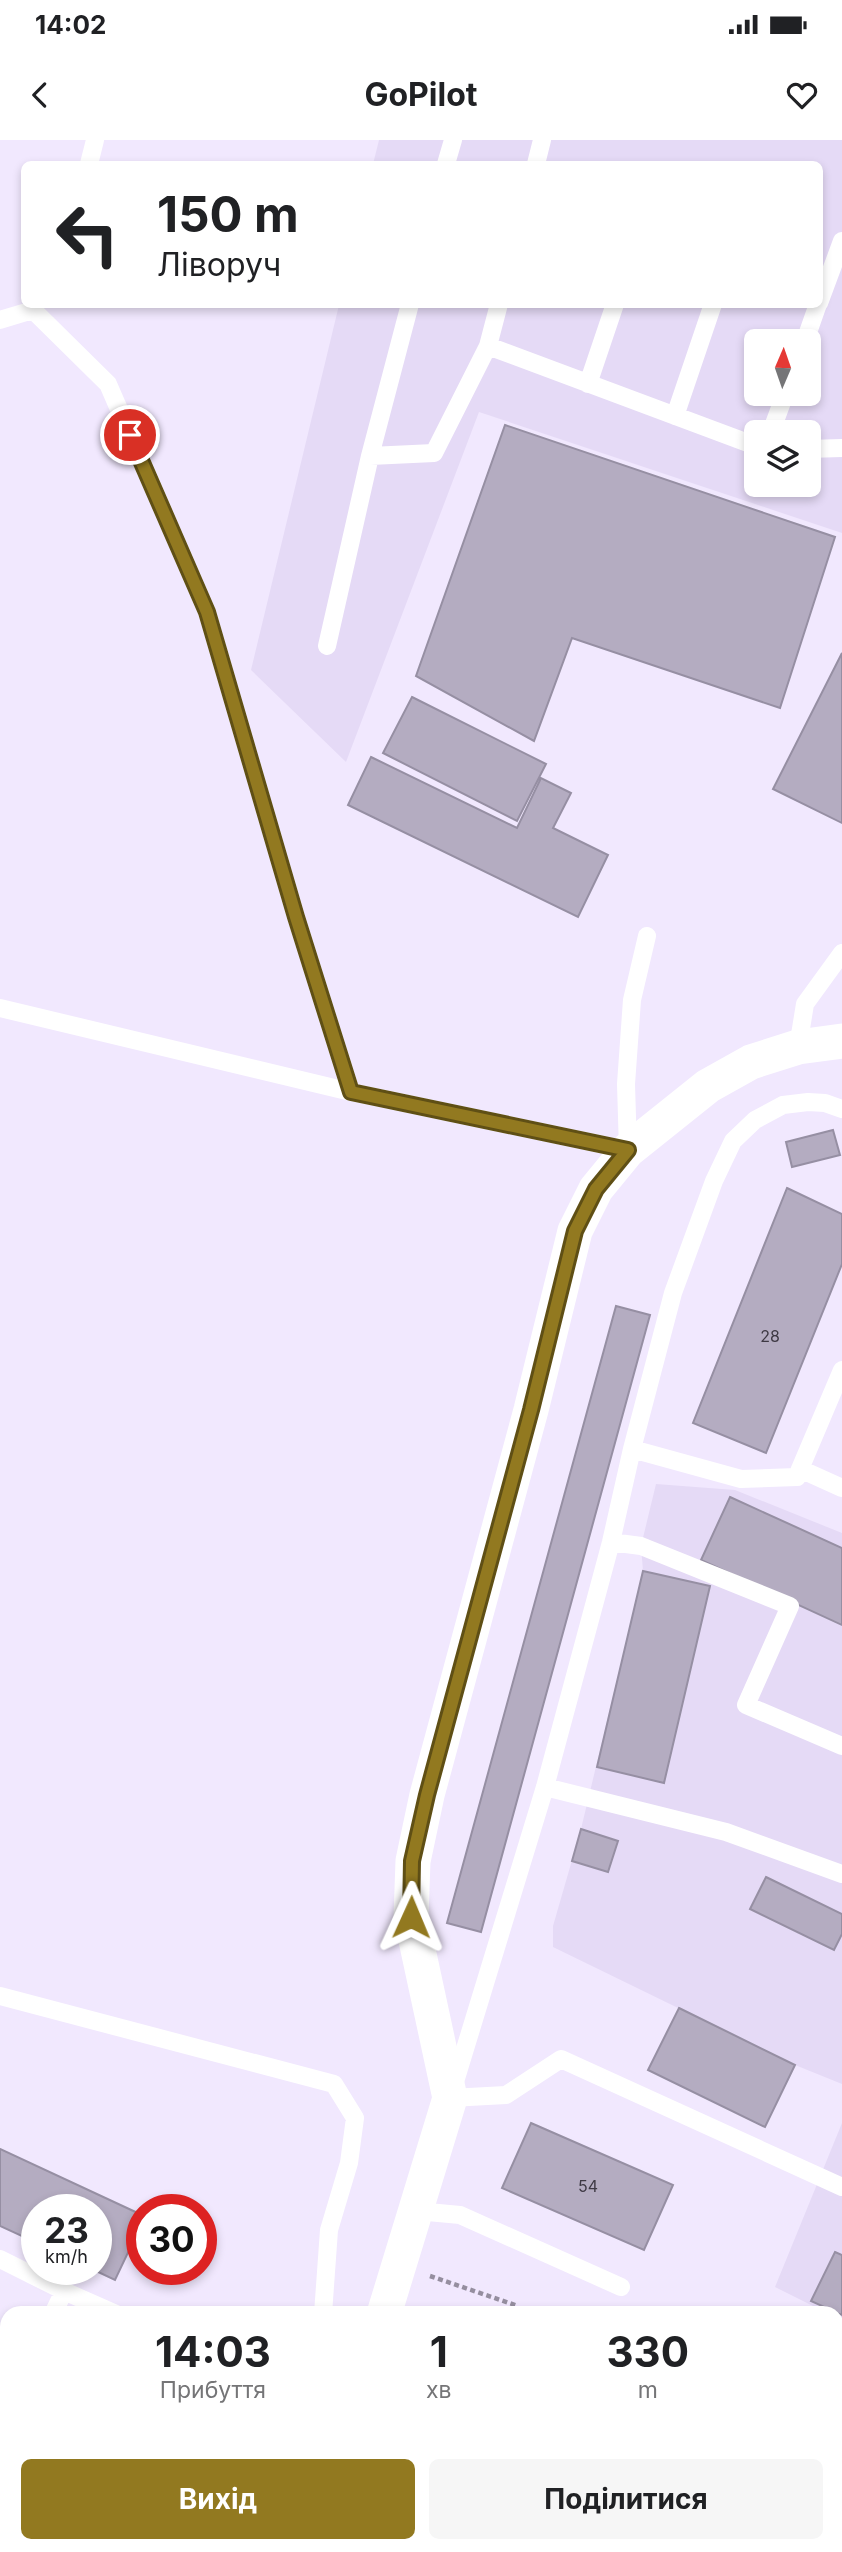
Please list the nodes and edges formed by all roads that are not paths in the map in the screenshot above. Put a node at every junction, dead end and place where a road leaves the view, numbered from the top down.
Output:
1 (95, 140) edge
2 (453, 140) edge
3 (542, 140) edge
4 (90, 161) edge
5 (447, 161) edge
6 (537, 161) edge
7 (842, 241) edge
8 (823, 293) edge
9 (31, 308) edge
10 (35, 308) edge
11 (409, 308) edge
12 (498, 308) edge
13 (614, 308) edge
14 (712, 308) edge
15 (817, 308) edge
16 (0, 320) edge
17 (810, 329) edge
18 (488, 346) junction
19 (588, 384) junction
20 (674, 416) junction
21 (744, 442) edge
22 (842, 448) edge
23 (821, 449) edge
24 (370, 456) junction
25 (327, 646) dead end
26 (647, 936) dead end
27 (842, 953) edge
28 (0, 1008) edge
29 (842, 1041) edge
30 (798, 1047) junction
31 (351, 1092) junction
32 (842, 1109) edge
33 (628, 1150) junction
34 (842, 1370) edge
35 (632, 1448) junction
36 (800, 1469) junction
37 (842, 1488) edge
38 (611, 1542) junction
39 (842, 1746) edge
40 (545, 1787) junction
41 (842, 1874) edge
42 (0, 1996) edge
43 (450, 2098) junction
44 (842, 2187) edge
45 (417, 2211) junction
46 (0, 2259) edge
47 (621, 2287) dead end
48 (64, 2291) junction
49 (57, 2306) edge
50 (98, 2306) edge
51 (324, 2306) edge
52 (387, 2306) edge

1 - 4 lane
2 - 5 lane
3 - 6 lane
7 - 8 lane
9 - 16 lane
10 - 31 lane
11 - 24 lane
12 - 18 lane
13 - 19 lane
14 - 20 lane
15 - 17 lane
18 - 19 lane
18 - 24 lane
19 - 20 lane
20 - 21 lane
22 - 23 lane
24 - 25 lane
26 - 33 lane
27 - 30 lane
28 - 31 lane
29 - 30 street
30 - 33 street
31 - 33 lane
32 - 35 lane
33 - 43 street
34 - 36 lane
35 - 36 lane
35 - 38 lane
36 - 37 lane
38 - 39 lane
38 - 40 lane
40 - 41 lane
40 - 43 lane
42 - 51 lane
43 - 44 lane
43 - 45 street
45 - 47 lane
45 - 52 street
46 - 48 lane
48 - 49 lane
48 - 50 lane

